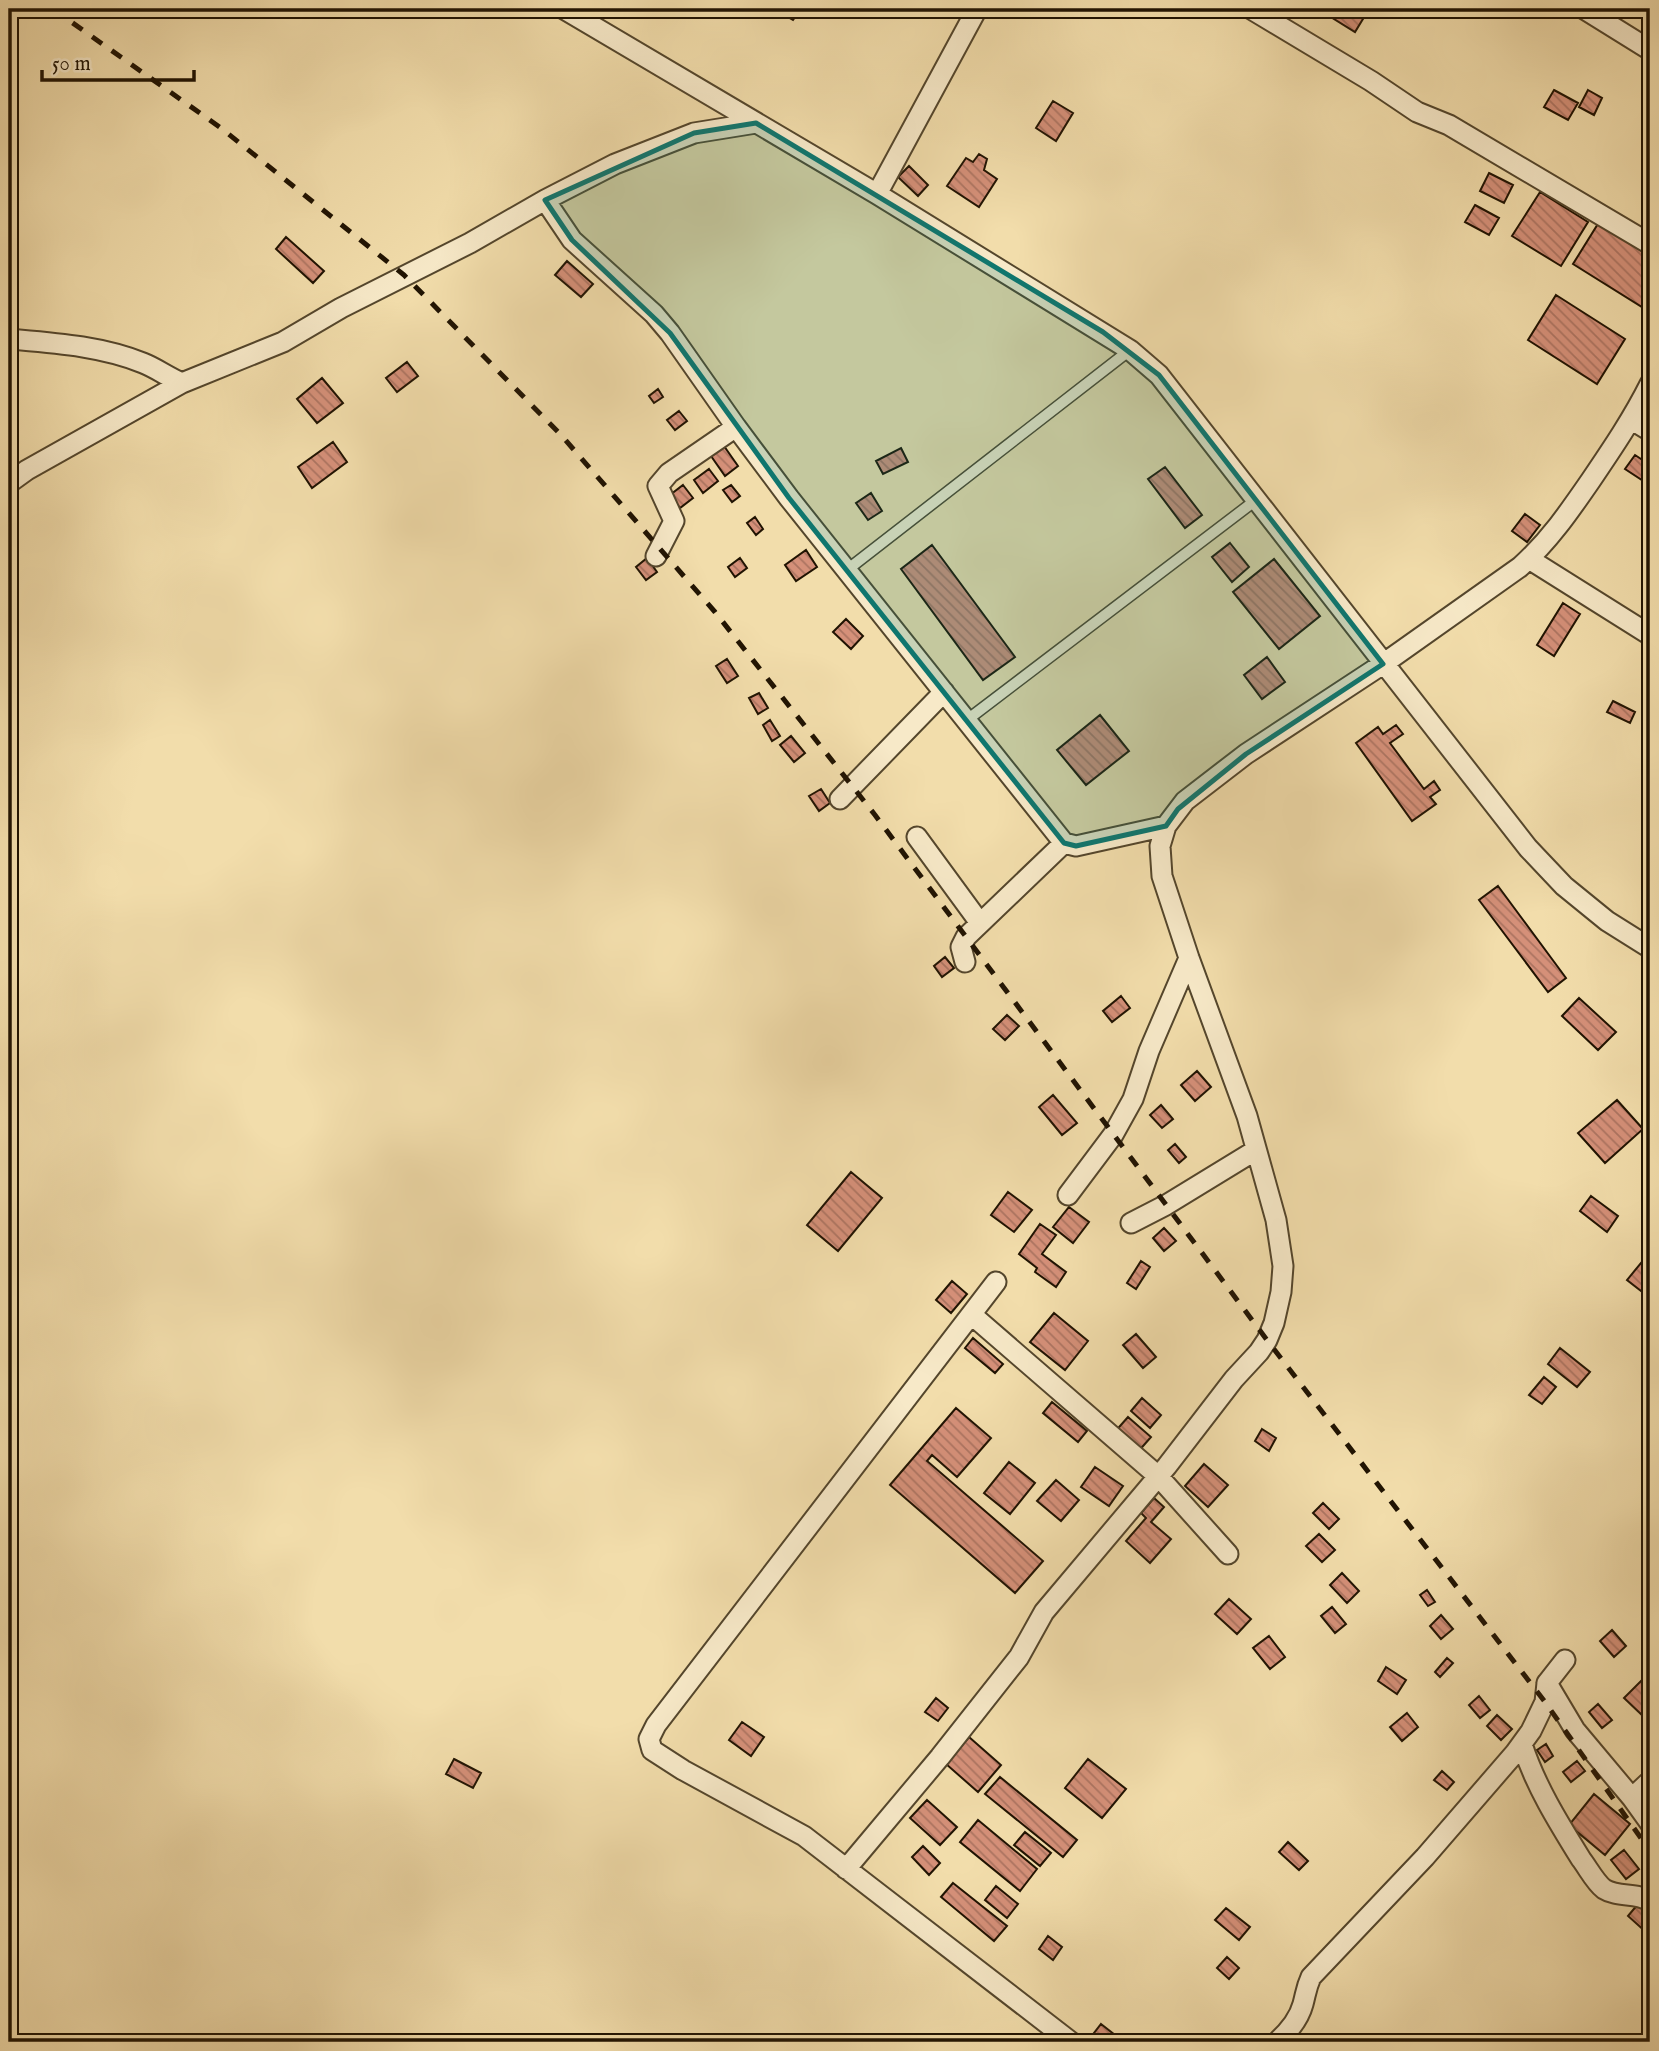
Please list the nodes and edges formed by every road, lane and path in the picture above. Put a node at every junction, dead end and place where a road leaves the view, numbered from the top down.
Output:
1 (564, 9) edge
2 (977, 9) edge
3 (1251, 9) edge
4 (1584, 9) edge
5 (1650, 50) edge
6 (757, 123) junction
7 (877, 194) junction
8 (545, 200) junction
9 (1650, 244) edge
10 (9, 339) edge
11 (1130, 350) junction
12 (181, 383) junction
13 (1650, 384) edge
14 (1632, 420) junction
15 (736, 427) junction
16 (1650, 431) edge
17 (9, 483) edge
18 (1255, 500) junction
19 (656, 556) dead end
20 (1530, 559) junction
21 (847, 570) junction
22 (1650, 635) edge
23 (1383, 664) junction
24 (944, 692) junction
25 (967, 720) junction
26 (840, 799) dead end
27 (1166, 826) junction
28 (916, 837) dead end
29 (1064, 843) junction
30 (980, 923) junction
31 (1650, 948) edge
32 (1189, 957) junction
33 (965, 962) dead end
34 (1256, 1150) junction
35 (1068, 1195) dead end
36 (1131, 1223) dead end
37 (996, 1282) dead end
38 (972, 1315) junction
39 (1158, 1476) junction
40 (1228, 1554) dead end
41 (1565, 1660) dead end
42 (1547, 1683) junction
43 (1522, 1744) junction
44 (1650, 1781) edge
45 (1632, 1798) junction
46 (1650, 1823) edge
47 (846, 1869) junction
48 (1650, 1902) edge
49 (1071, 2042) edge
50 (1277, 2042) edge

1 - 6 street
2 - 7 street
3 - 9 street
4 - 5 street
6 - 7 street
6 - 8 street
7 - 11 street
8 - 12 street
8 - 15 street
10 - 12 street
11 - 18 street
11 - 21 lane
12 - 17 street
13 - 14 street
14 - 16 street
14 - 20 street
15 - 19 street
15 - 21 street
18 - 23 street
18 - 25 lane
20 - 22 street
20 - 23 street
21 - 24 street
23 - 27 street
23 - 31 street
24 - 25 street
24 - 26 street
25 - 29 street
27 - 29 street
27 - 32 street
28 - 30 street
29 - 30 street
30 - 33 street
32 - 34 street
32 - 35 street
34 - 36 street
34 - 39 street
37 - 38 street
38 - 39 street
38 - 47 street
39 - 40 street
39 - 47 street
41 - 42 street
42 - 43 street
42 - 45 street
43 - 48 street
43 - 50 street
44 - 45 street
45 - 46 street
47 - 49 street

